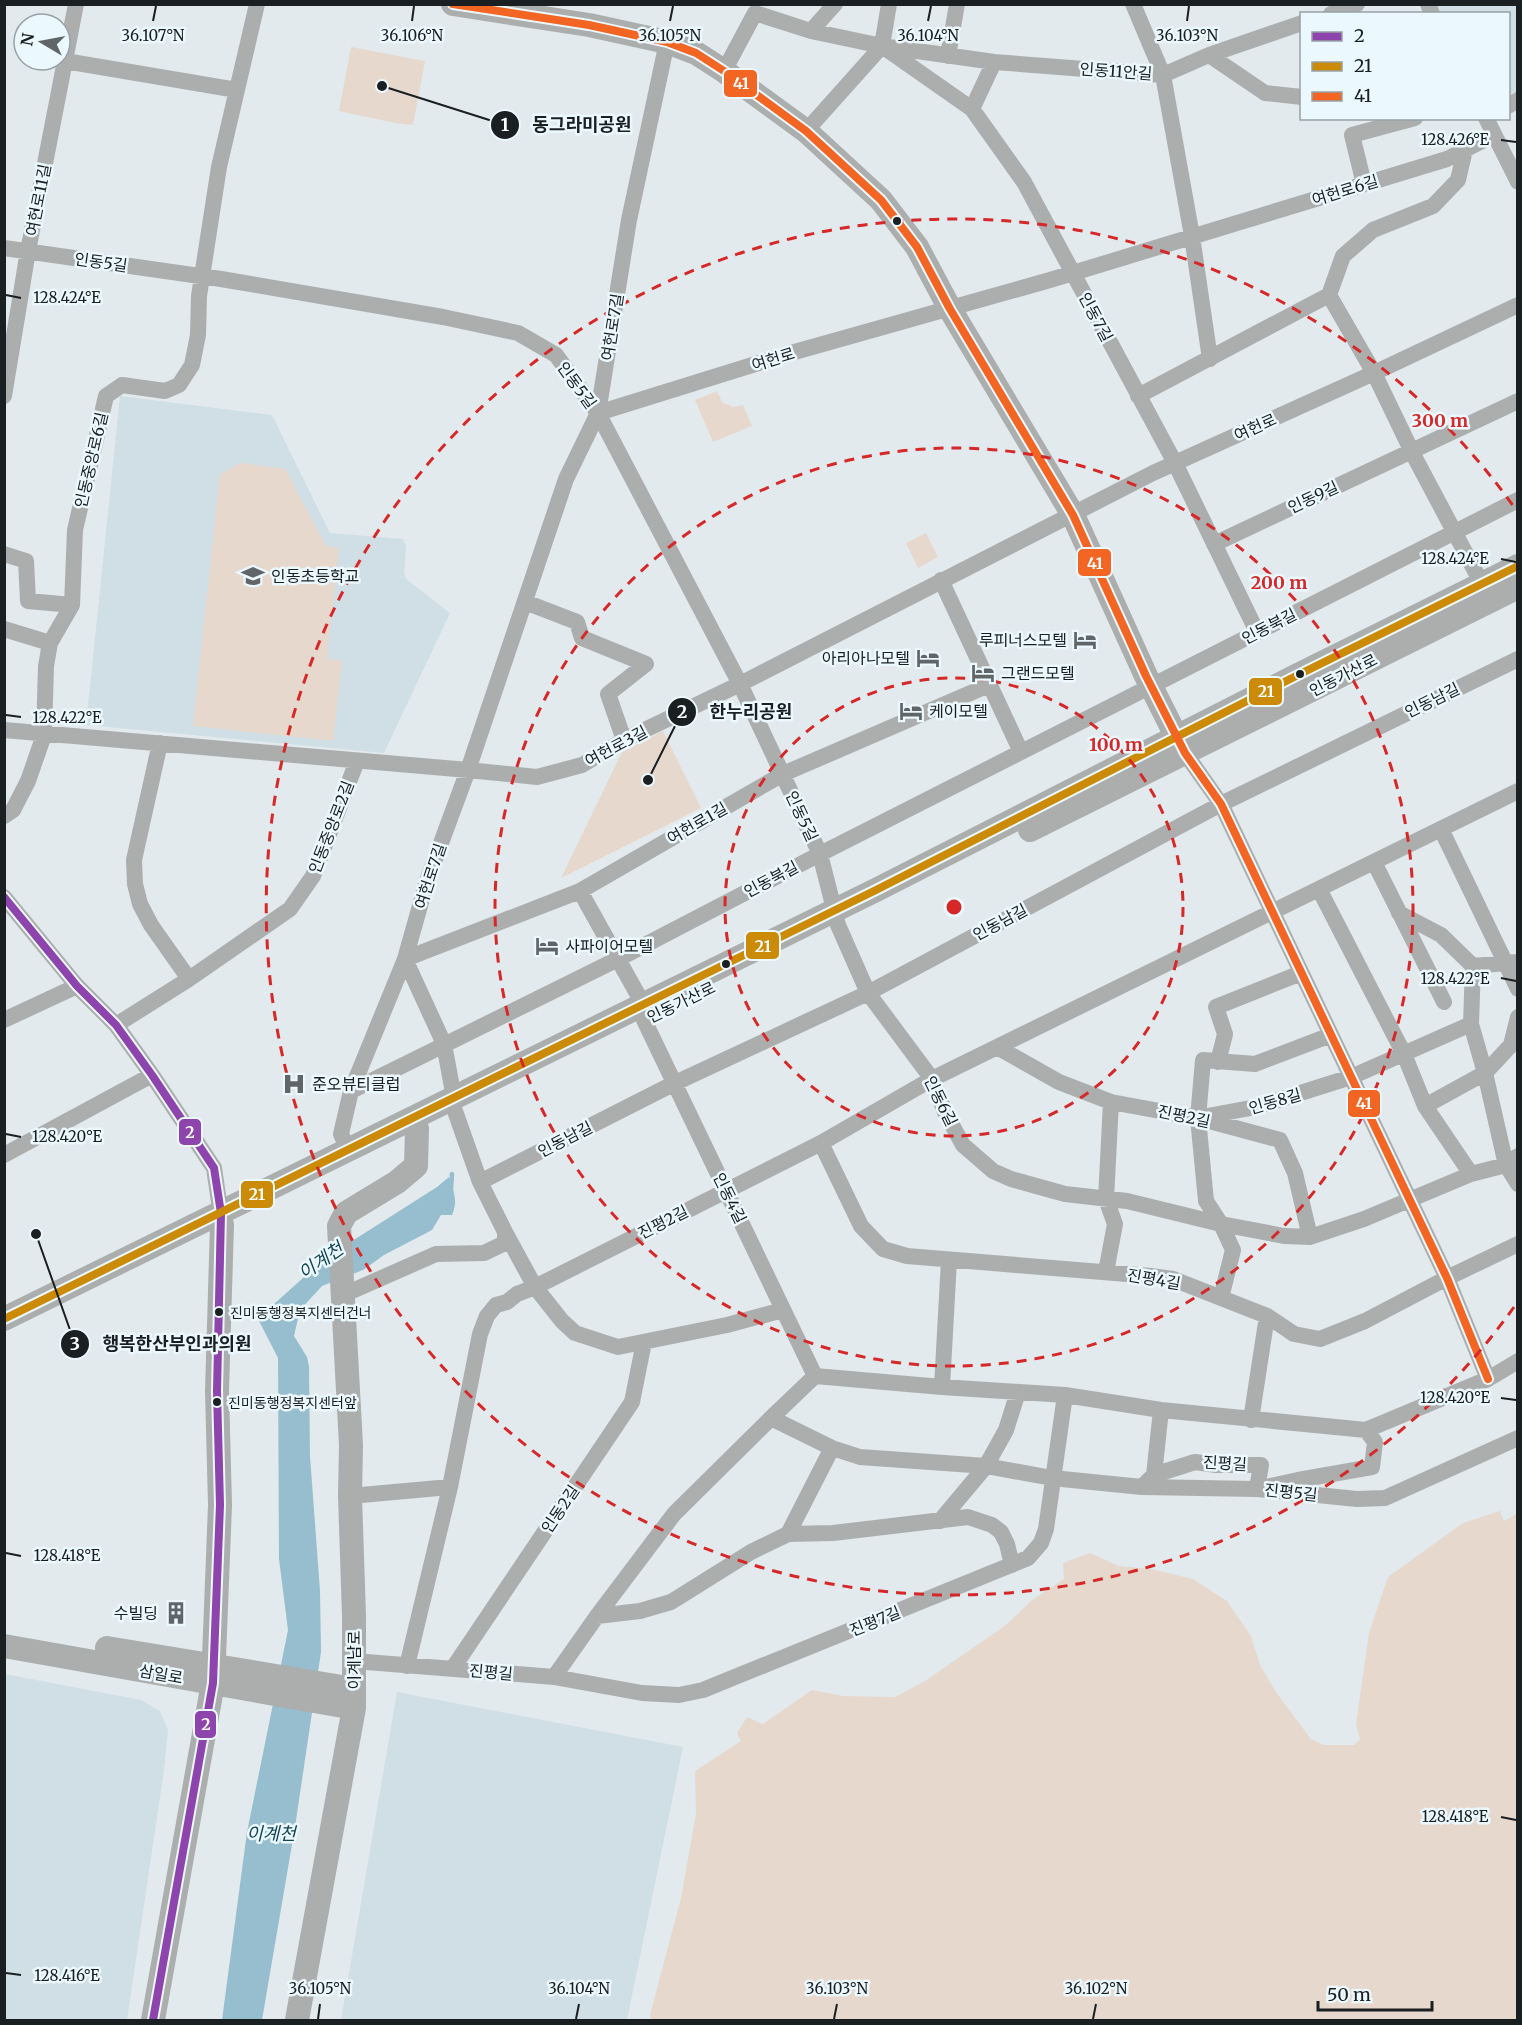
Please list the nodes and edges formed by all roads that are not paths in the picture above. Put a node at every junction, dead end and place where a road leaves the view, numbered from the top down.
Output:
1 (76, 4) edge
2 (257, 4) edge
3 (453, 4) edge
4 (835, 4) edge
5 (889, 4) edge
6 (957, 4) edge
7 (1133, 4) edge
8 (1357, 4) edge
9 (751, 9) edge
10 (1336, 12) edge
11 (72, 23) edge
12 (1300, 24) edge
13 (811, 31) junction
14 (667, 42) junction
15 (882, 46) junction
16 (1209, 55) junction
17 (948, 56) junction
18 (72, 62) edge
19 (994, 62) junction
20 (724, 71) junction
21 (62, 72) edge
22 (1163, 75) junction
23 (237, 90) junction
24 (1300, 97) edge
25 (972, 110) junction
26 (1408, 120) edge
27 (1489, 123) edge
28 (806, 131) junction
29 (1465, 150) junction
30 (1518, 182) edge
31 (1364, 184) junction
32 (1192, 236) junction
33 (4, 248) edge
34 (28, 251) junction
35 (1072, 272) junction
36 (202, 277) junction
37 (1329, 295) junction
38 (1518, 305) edge
39 (950, 309) junction
40 (1210, 359) junction
41 (1374, 373) junction
42 (4, 396) edge
43 (1138, 396) junction
44 (1518, 401) edge
45 (598, 413) junction
46 (1412, 451) junction
47 (1175, 463) junction
48 (1518, 500) edge
49 (1073, 515) junction
50 (1455, 532) junction
51 (1214, 543) junction
52 (4, 554) edge
53 (1518, 566) edge
54 (941, 580) junction
55 (1482, 584) junction
56 (1518, 587) edge
57 (525, 602) junction
58 (72, 604) junction
59 (4, 629) edge
60 (1257, 632) junction
61 (50, 643) junction
62 (1518, 658) edge
63 (740, 684) junction
64 (989, 686) junction
65 (1152, 686) junction
66 (4, 730) edge
67 (44, 735) junction
68 (624, 740) junction
69 (160, 743) junction
70 (1181, 745) junction
71 (1021, 752) junction
72 (357, 761) junction
73 (468, 770) junction
74 (783, 774) junction
75 (1517, 793) edge
76 (1221, 804) junction
77 (4, 816) edge
78 (1441, 829) junction
79 (820, 854) junction
80 (1374, 862) junction
81 (1318, 889) junction
82 (580, 891) junction
83 (6, 900) edge
84 (1272, 912) junction
85 (1399, 913) junction
86 (836, 918) junction
87 (405, 959) junction
88 (618, 959) junction
89 (1512, 963) edge
90 (1473, 966) junction
91 (1301, 973) junction
92 (189, 979) junction
93 (77, 986) junction
94 (1518, 989) edge
95 (868, 993) junction
96 (1444, 1002) dead end
97 (644, 1012) junction
98 (1518, 1017) edge
99 (4, 1020) edge
100 (1471, 1024) junction
101 (116, 1025) junction
102 (1331, 1035) junction
103 (444, 1044) junction
104 (997, 1047) junction
105 (1404, 1054) junction
106 (1210, 1061) junction
107 (1485, 1073) junction
108 (152, 1075) junction
109 (1351, 1077) junction
110 (932, 1079) junction
111 (673, 1084) junction
112 (351, 1091) junction
113 (1112, 1102) junction
114 (454, 1104) junction
115 (1425, 1106) junction
116 (1198, 1118) junction
117 (417, 1129) junction
118 (821, 1143) junction
119 (348, 1150) junction
120 (4, 1155) edge
121 (1512, 1160) edge
122 (1471, 1174) junction
123 (480, 1182) junction
124 (1518, 1184) edge
125 (726, 1189) junction
126 (1106, 1200) junction
127 (1410, 1201) junction
128 (222, 1219) junction
129 (1221, 1224) junction
130 (505, 1232) junction
131 (1310, 1237) junction
132 (1518, 1244) edge
133 (949, 1260) junction
134 (1106, 1272) junction
135 (1447, 1278) junction
136 (535, 1287) junction
137 (343, 1294) junction
138 (1221, 1298) junction
139 (783, 1310) junction
140 (1268, 1316) junction
141 (4, 1319) edge
142 (4, 1333) edge
143 (644, 1342) junction
144 (1518, 1361) edge
145 (815, 1376) junction
146 (1488, 1379) junction
147 (942, 1387) junction
148 (1018, 1392) junction
149 (1065, 1395) junction
150 (1161, 1410) junction
151 (771, 1418) junction
152 (1251, 1420) junction
153 (1366, 1430) junction
154 (1518, 1438) edge
155 (831, 1448) junction
156 (986, 1466) junction
157 (1052, 1478) junction
158 (1148, 1481) junction
159 (450, 1487) junction
160 (1257, 1489) junction
161 (350, 1496) junction
162 (940, 1521) junction
163 (788, 1534) junction
164 (1012, 1565) junction
165 (597, 1616) junction
166 (4, 1630) edge
167 (4, 1647) edge
168 (354, 1661) junction
169 (407, 1666) junction
170 (453, 1668) junction
171 (214, 1674) junction
172 (555, 1677) junction
173 (354, 1698) junction
174 (153, 2020) edge
175 (297, 2020) edge

1 - 11 street, 여헌로11길
2 - 23 street, 인동중앙로6길
3 - 14 street
4 - 13 street
5 - 15 street
6 - 17 street
7 - 22 street
8 - 10 street
9 - 13 street
9 - 20 street
12 - 16 street, 인동11안길
13 - 15 street
14 - 20 street
14 - 45 street, 여헌로7길
15 - 17 street, 인동11안길
15 - 25 street, 인동7길
15 - 28 street
16 - 22 street, 인동11안길
16 - 24 street
17 - 19 street, 인동11안길
18 - 23 street
19 - 22 street, 인동11안길
19 - 25 street
20 - 28 street
21 - 34 street, 여헌로11길
22 - 32 street
23 - 36 street, 인동중앙로6길
25 - 35 street, 인동7길
26 - 31 street
27 - 29 street, 여헌로6길
27 - 30 street
28 - 39 street
29 - 31 street, 여헌로6길
29 - 37 street
31 - 32 street, 여헌로6길
32 - 35 street, 여헌로6길
32 - 40 street
33 - 34 street, 인동5길
34 - 36 street, 인동5길
34 - 42 street, 여헌로11길
35 - 39 street, 여헌로6길
35 - 43 street, 인동7길
36 - 45 street, 인동5길
36 - 58 street, 인동중앙로6길
37 - 40 street
37 - 41 street
38 - 41 street
39 - 45 street, 여헌로
39 - 49 street
40 - 43 street
41 - 46 street
41 - 47 street, 여헌로
43 - 47 street, 인동7길
44 - 46 street, 인동9길
45 - 57 street, 여헌로7길
45 - 63 street, 인동5길
46 - 50 street
46 - 51 street, 인동9길
47 - 49 street, 여헌로
47 - 51 street, 인동7길
48 - 50 street, 인동북길
49 - 54 street, 여헌로3길
49 - 65 street
50 - 55 street
50 - 60 street, 인동북길
51 - 60 street, 인동7길
52 - 58 street
53 - 55 street, 인동가산로
54 - 63 street, 여헌로3길
54 - 64 street
55 - 70 street, 인동가산로
56 - 70 street, 인동가산로
57 - 68 street
57 - 73 street, 여헌로7길
58 - 61 street, 인동중앙로6길
59 - 61 street
60 - 65 street, 인동북길
61 - 67 street, 인동중앙로6길
62 - 76 street, 인동남길
63 - 68 street, 여헌로3길
63 - 74 street, 인동5길
64 - 71 street
64 - 74 street, 여헌로1길
65 - 70 street
65 - 71 street, 인동북길
66 - 67 street, 여헌로3길
67 - 69 street, 여헌로3길
67 - 77 street, 인동중앙로6길
68 - 73 street, 여헌로3길
69 - 72 street, 여헌로3길
69 - 92 street
70 - 76 street
70 - 86 street, 인동가산로
71 - 79 street, 인동북길
72 - 73 street, 여헌로3길
72 - 92 street, 인동중앙로2길
73 - 87 street, 여헌로7길
74 - 79 street, 인동5길
74 - 82 street, 여헌로1길
75 - 78 street, 진평2길
76 - 84 street
76 - 95 street, 인동남길
78 - 80 street, 진평2길
78 - 89 street
79 - 86 street, 인동5길
79 - 88 street, 인동북길
80 - 81 street, 진평2길
80 - 85 street
81 - 84 street, 진평2길
81 - 105 street
82 - 87 street, 여헌로1길
82 - 88 street
83 - 93 street
84 - 91 street
84 - 104 street, 진평2길
85 - 90 street
85 - 96 street
86 - 95 street, 인동6길
86 - 97 street, 인동가산로
87 - 103 street
87 - 112 street, 여헌로7길
88 - 97 street, 인동4길
88 - 103 street, 인동북길
89 - 90 street
89 - 94 street
90 - 100 street
91 - 102 street
91 - 106 street
92 - 101 street, 인동중앙로2길
93 - 99 street
93 - 101 street
95 - 110 street, 인동6길
95 - 111 street, 인동남길
97 - 111 street, 인동4길
97 - 114 street, 인동가산로
98 - 107 street
100 - 105 street, 인동8길
100 - 107 street
101 - 108 street
102 - 106 street
102 - 109 street
103 - 112 street, 인동북길
103 - 114 street
104 - 110 street, 진평2길
104 - 113 street, 진평2길
105 - 109 street, 인동8길
105 - 115 street
106 - 116 street
107 - 115 street
107 - 121 street
108 - 120 street
108 - 128 street
109 - 116 street, 인동8길
109 - 127 street
110 - 118 street, 진평2길
110 - 126 street, 인동6길
111 - 123 street, 인동남길
111 - 125 street, 인동4길
112 - 119 street, 여헌로7길
113 - 116 street, 진평2길
113 - 126 street
114 - 117 street, 인동가산로
114 - 119 street, 인동가산로
114 - 123 street
115 - 122 street
116 - 129 street
116 - 131 street, 진평2길
117 - 128 street, 인동가산로
117 - 137 street, 이계남로
118 - 125 street, 진평2길
118 - 133 street, 진평4길
119 - 128 street, 인동가산로
121 - 122 street
121 - 124 street
122 - 127 street
123 - 130 street
125 - 136 street, 진평2길
125 - 139 street, 인동4길
126 - 129 street, 인동6길
126 - 134 street
127 - 131 street, 인동6길
127 - 135 street
128 - 141 street, 인동가산로
128 - 142 street, 인동가산로
128 - 171 street
129 - 131 street, 인동6길
129 - 138 street
130 - 136 street
130 - 137 street
132 - 135 street, 진평4길
133 - 134 street, 진평4길
133 - 147 street
134 - 138 street, 진평4길
135 - 140 street, 진평4길
135 - 146 street
136 - 143 street
136 - 159 street, 진평2길
137 - 161 street, 이계남로
138 - 140 street, 진평4길
139 - 143 street
139 - 145 street, 인동4길
140 - 152 street
143 - 170 street, 인동2길
144 - 146 street
145 - 147 street
145 - 151 street
146 - 153 street
147 - 148 street
148 - 149 street
148 - 156 street
149 - 150 street
149 - 157 street, 진평7길
150 - 152 street
150 - 158 street
151 - 155 street
151 - 165 street
152 - 153 street
153 - 160 street, 진평길
154 - 160 street, 진평5길
155 - 156 street
155 - 163 street
156 - 157 street
156 - 162 street
157 - 158 street, 진평5길
157 - 164 street, 진평7길
158 - 160 street, 진평5길
158 - 160 street, 진평길
159 - 161 street
159 - 169 street, 진평2길
161 - 168 street, 이계남로
162 - 163 street
162 - 164 street
163 - 165 street
164 - 172 street, 진평7길
165 - 172 street
166 - 171 street, 삼일로
167 - 171 street, 삼일로
168 - 169 street, 진평길
168 - 173 street, 이계남로
169 - 170 street, 진평길
170 - 172 street, 진평길
171 - 173 street, 삼일로
171 - 174 street
173 - 175 street, 이계남로

